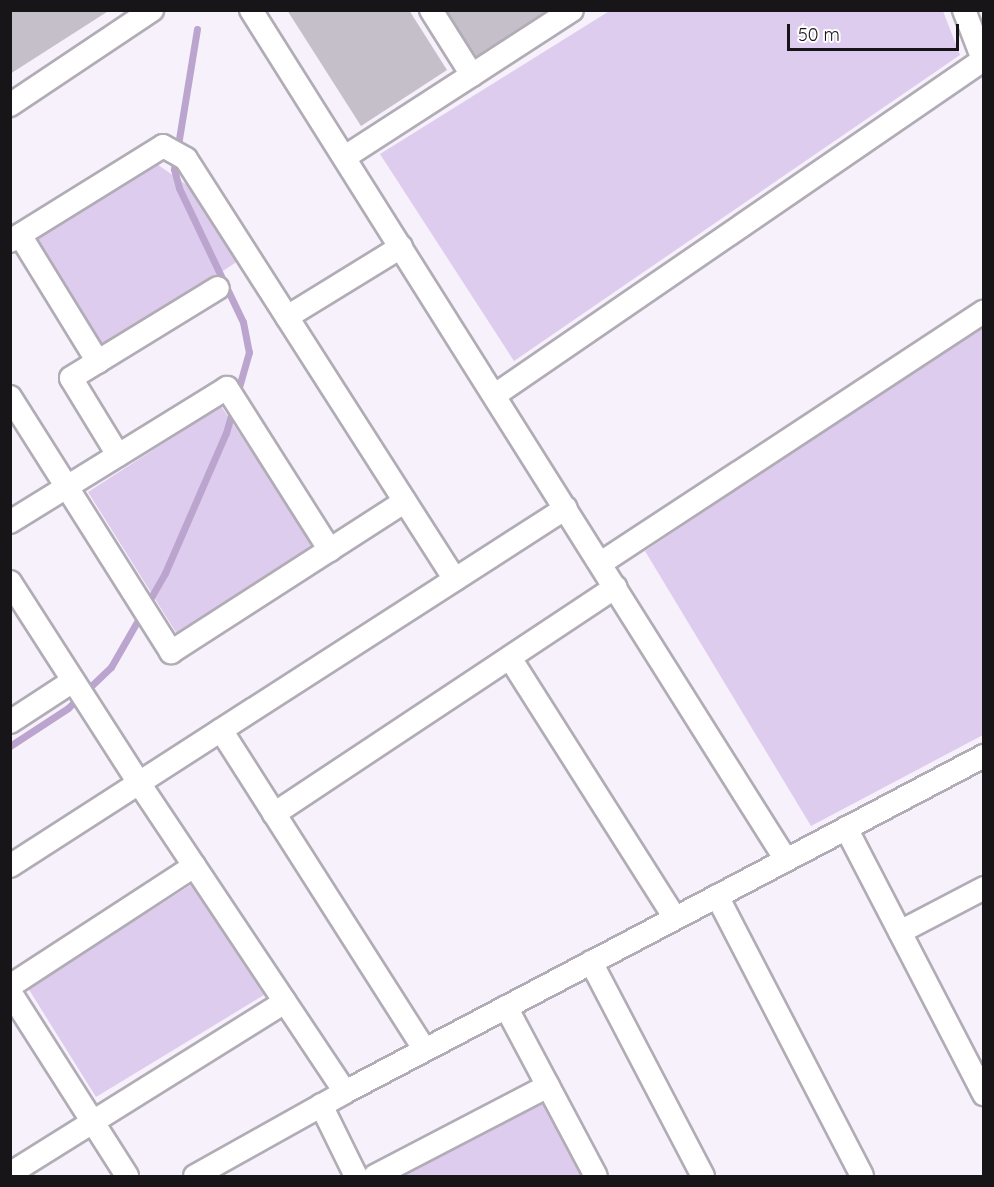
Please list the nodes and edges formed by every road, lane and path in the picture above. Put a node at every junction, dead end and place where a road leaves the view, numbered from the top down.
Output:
1 (152, 10) edge
2 (251, 10) edge
3 (431, 10) edge
4 (572, 10) edge
5 (964, 10) edge
6 (983, 61) edge
7 (472, 75) junction
8 (10, 105) edge
9 (345, 157) junction
10 (15, 238) edge
11 (401, 247) junction
12 (218, 288) dead end
13 (984, 311) edge
14 (287, 317) junction
15 (98, 362) junction
16 (495, 394) junction
17 (10, 397) edge
18 (118, 456) junction
19 (67, 487) junction
20 (405, 501) junction
21 (566, 508) junction
22 (10, 522) edge
23 (330, 550) junction
24 (601, 563) junction
25 (455, 579) junction
26 (10, 582) edge
27 (616, 587) junction
28 (510, 658) junction
29 (80, 691) junction
30 (10, 722) edge
31 (220, 730) junction
32 (984, 756) edge
33 (139, 783) junction
34 (274, 814) junction
35 (846, 828) junction
36 (786, 860) junction
37 (10, 866) edge
38 (194, 866) junction
39 (984, 888) edge
40 (717, 896) junction
41 (675, 918) junction
42 (900, 932) junction
43 (591, 962) junction
44 (10, 986) edge
45 (10, 992) edge
46 (285, 1002) junction
47 (506, 1007) junction
48 (425, 1050) junction
49 (548, 1086) junction
50 (345, 1092) junction
51 (984, 1094) edge
52 (321, 1105) junction
53 (92, 1122) junction
54 (232, 1167) edge
55 (11, 1174) edge
56 (127, 1176) edge
57 (195, 1176) edge
58 (356, 1176) edge
59 (375, 1176) edge
60 (596, 1176) edge
61 (703, 1176) edge
62 (862, 1176) edge

1 - 8 street
2 - 9 street
3 - 7 street
4 - 7 street
5 - 6 street
6 - 16 street
7 - 9 street
9 - 11 street
10 - 14 street
10 - 15 street
11 - 14 street
11 - 16 street
12 - 15 street
13 - 24 street
14 - 20 street
15 - 18 street
16 - 21 street
17 - 19 street
18 - 19 street
18 - 23 street
19 - 22 street
19 - 23 street
20 - 23 street
20 - 25 street
21 - 24 street
21 - 25 street
24 - 27 street
25 - 31 street
26 - 29 street
27 - 28 street
27 - 36 street
28 - 34 street
28 - 41 street
29 - 30 street
29 - 33 street
31 - 33 street
31 - 34 street
32 - 35 street
33 - 37 street
33 - 38 street
34 - 48 street
35 - 36 street
35 - 42 street
36 - 40 street
38 - 44 street
38 - 46 street
39 - 42 street
40 - 41 street
40 - 62 street
41 - 43 street
42 - 51 street
43 - 47 street
43 - 61 street
45 - 53 street
46 - 50 street
46 - 53 street
47 - 48 street
47 - 49 street
48 - 50 street
49 - 59 street
49 - 60 street
50 - 52 street
52 - 54 street
52 - 58 street
53 - 55 street
53 - 56 street
54 - 57 street

